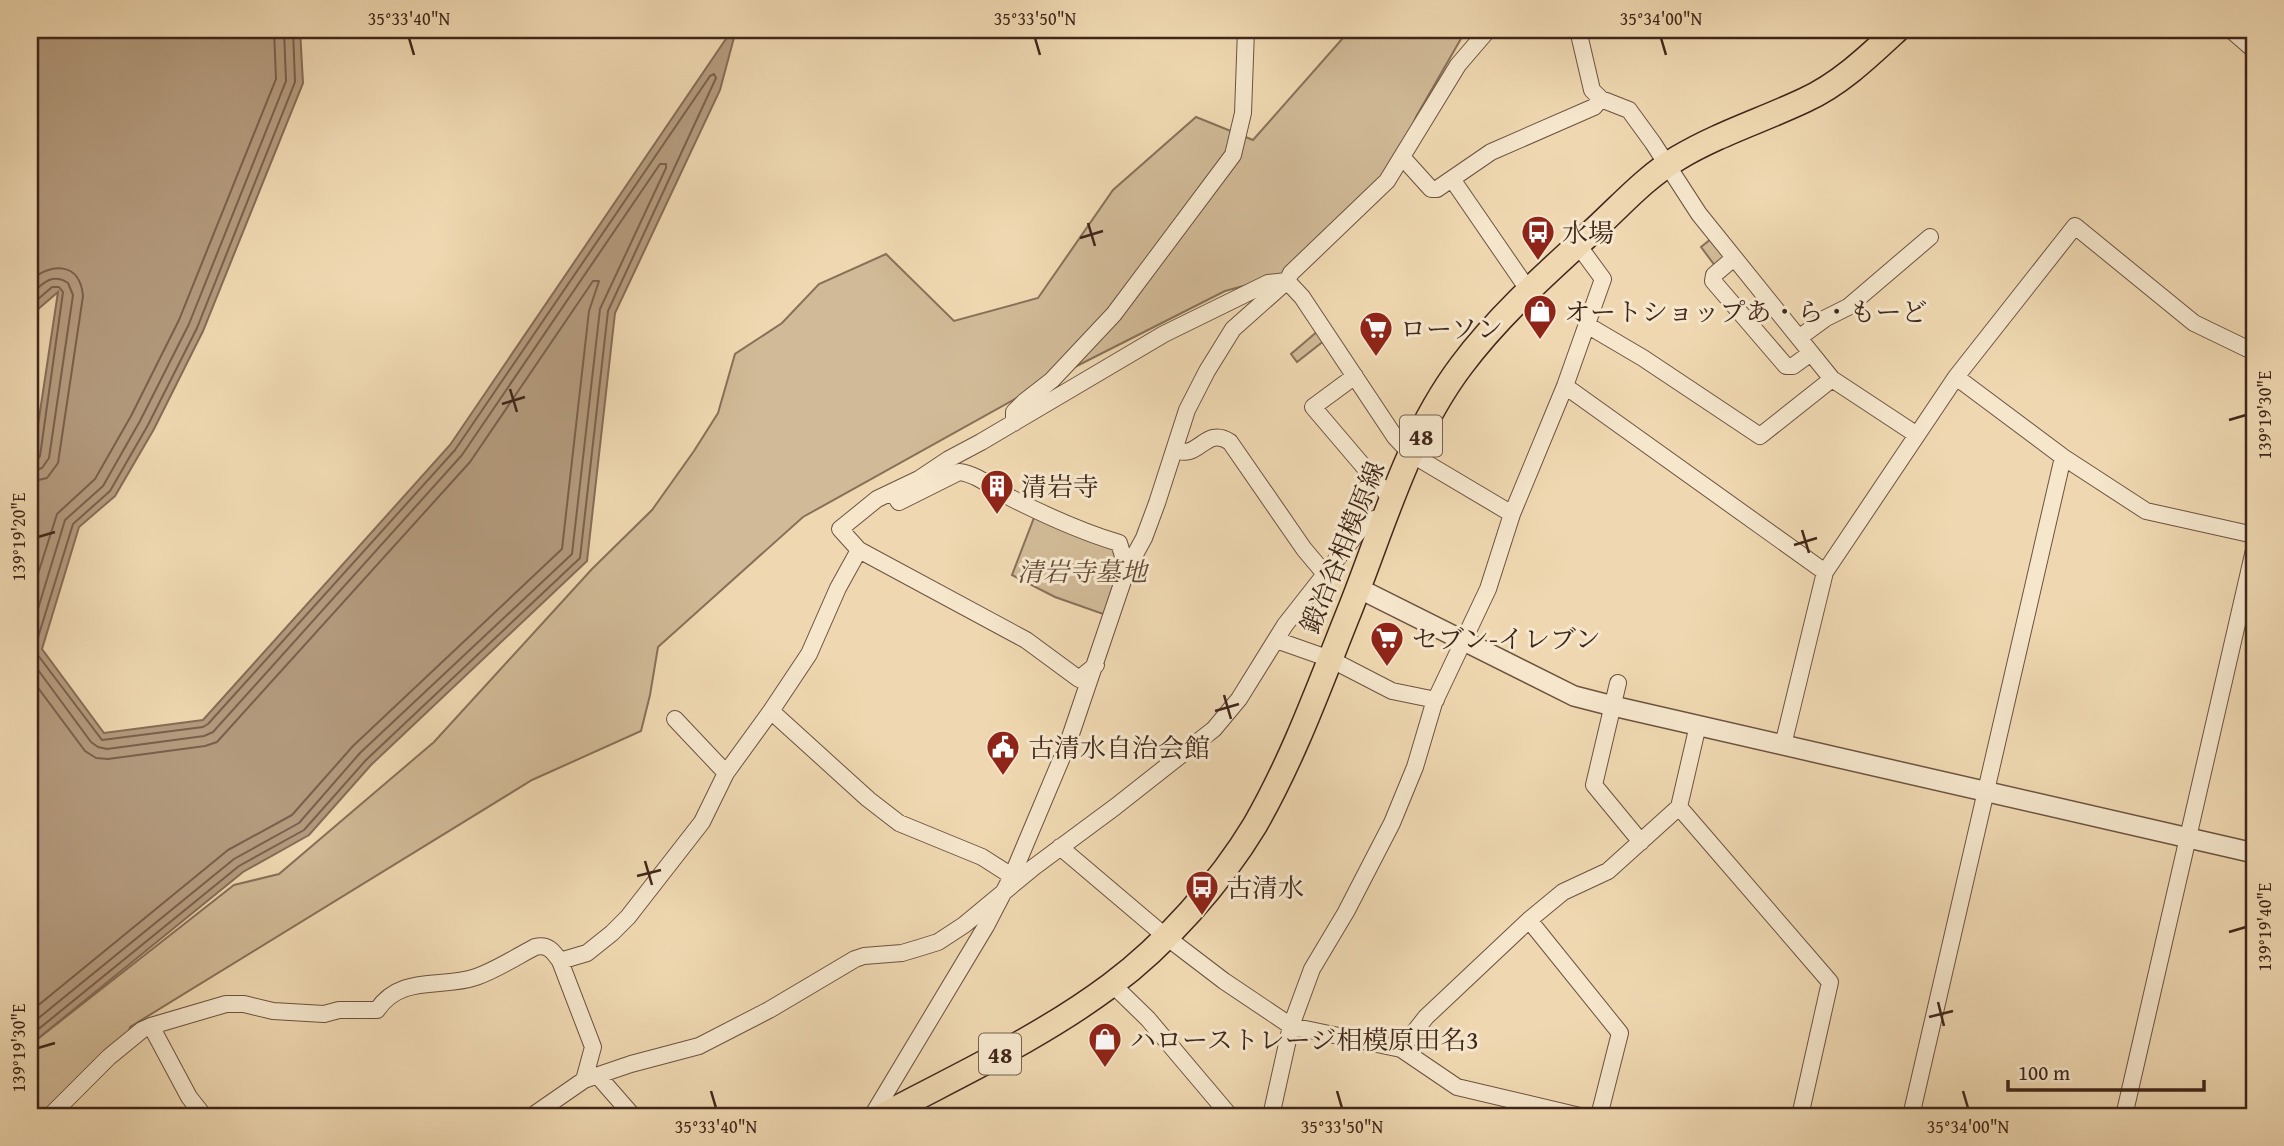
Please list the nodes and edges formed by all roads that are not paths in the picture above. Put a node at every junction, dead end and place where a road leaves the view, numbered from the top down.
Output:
1 (1246, 30) edge
2 (1488, 30) edge
3 (1578, 30) edge
4 (1897, 30) edge
5 (2231, 30) edge
6 (2244, 30) edge
7 (2254, 39) edge
8 (2254, 50) edge
9 (1601, 99) junction
10 (1403, 158) junction
11 (1667, 165) junction
12 (1452, 179) junction
13 (1930, 237) dead end
14 (1578, 245) junction
15 (1734, 258) junction
16 (1287, 281) junction
17 (1530, 291) junction
18 (1587, 325) junction
19 (1800, 337) junction
20 (2254, 352) edge
21 (1811, 353) junction
22 (1355, 376) junction
23 (1956, 377) junction
24 (1832, 379) junction
25 (1565, 386) junction
26 (1014, 423) junction
27 (1917, 435) junction
28 (1175, 449) junction
29 (1411, 454) junction
30 (2063, 457) junction
31 (893, 493) junction
32 (1389, 509) junction
33 (1512, 514) junction
34 (2254, 535) edge
35 (859, 550) junction
36 (2254, 550) edge
37 (1127, 569) junction
38 (1825, 572) junction
39 (1325, 574) junction
40 (1358, 589) junction
41 (1276, 640) junction
42 (1463, 641) junction
43 (1329, 659) junction
44 (1096, 665) junction
45 (1618, 683) dead end
46 (1436, 699) junction
47 (1613, 706) junction
48 (771, 711) junction
49 (675, 719) dead end
50 (1698, 726) junction
51 (1783, 745) junction
52 (726, 773) junction
53 (1985, 791) junction
54 (1679, 807) junction
55 (2189, 837) junction
56 (1641, 842) junction
57 (1060, 846) junction
58 (2254, 853) edge
59 (1015, 878) junction
60 (1001, 896) junction
61 (1529, 920) junction
62 (1165, 936) junction
63 (560, 961) junction
64 (1112, 984) junction
65 (151, 1026) junction
66 (1291, 1026) junction
67 (1401, 1049) junction
68 (591, 1078) junction
69 (1559, 1114) edge
70 (50, 1116) edge
71 (204, 1116) edge
72 (532, 1116) edge
73 (633, 1116) edge
74 (872, 1116) edge
75 (883, 1116) edge
76 (1230, 1116) edge
77 (1271, 1116) edge
78 (1580, 1116) edge
79 (1599, 1116) edge
80 (1800, 1116) edge
81 (1911, 1116) edge
82 (2124, 1116) edge

1 - 26 street
2 - 10 street
3 - 9 street
4 - 11 main road, 鍛冶谷相模原線 / 48
5 - 8 street
6 - 7 street
9 - 11 street
9 - 12 street
10 - 12 street
10 - 16 street
11 - 14 main road, 鍛冶谷相模原線 / 48
11 - 15 street
12 - 17 street
13 - 19 street
14 - 17 main road, 鍛冶谷相模原線 / 48
14 - 18 street
15 - 19 street
15 - 21 street
16 - 22 street
16 - 26 street
16 - 28 street
17 - 29 main road, 鍛冶谷相模原線 / 48
18 - 24 street
18 - 25 street
19 - 21 street
20 - 23 street
21 - 24 street
22 - 29 street
22 - 32 street
23 - 27 street
23 - 30 street
24 - 27 street
25 - 33 street
25 - 38 street
26 - 31 street
27 - 38 street
28 - 37 street
28 - 39 street
29 - 32 main road, 鍛冶谷相模原線 / 48
29 - 33 street
30 - 34 street
30 - 53 street
31 - 35 street
31 - 37 street
32 - 39 street
32 - 40 main road, 鍛冶谷相模原線 / 48
33 - 42 street
35 - 44 street
35 - 48 street
36 - 55 street
37 - 44 street
38 - 51 street
39 - 41 street
40 - 42 street
40 - 43 main road, 鍛冶谷相模原線 / 48
41 - 43 street
41 - 57 street
42 - 46 street
42 - 47 street
43 - 46 street
43 - 62 main road, 鍛冶谷相模原線 / 48
44 - 59 street
45 - 47 street
46 - 66 street
47 - 50 street
47 - 56 street
48 - 52 street
48 - 59 street
49 - 52 street
50 - 51 street
50 - 54 street
51 - 53 street
52 - 63 street
53 - 55 street
53 - 81 street
54 - 56 street
54 - 80 street
55 - 58 street
55 - 82 street
56 - 61 street
57 - 59 street
57 - 62 street
59 - 60 street
60 - 68 street
60 - 74 street
61 - 67 street
61 - 79 street
62 - 64 main road, 鍛冶谷相模原線 / 48
62 - 66 street
63 - 65 street
63 - 68 street
64 - 75 main road, 鍛冶谷相模原線 / 48
64 - 76 street
65 - 70 street
65 - 71 street
66 - 67 street
66 - 77 street
67 - 69 street
68 - 72 street
68 - 73 street
69 - 78 street

